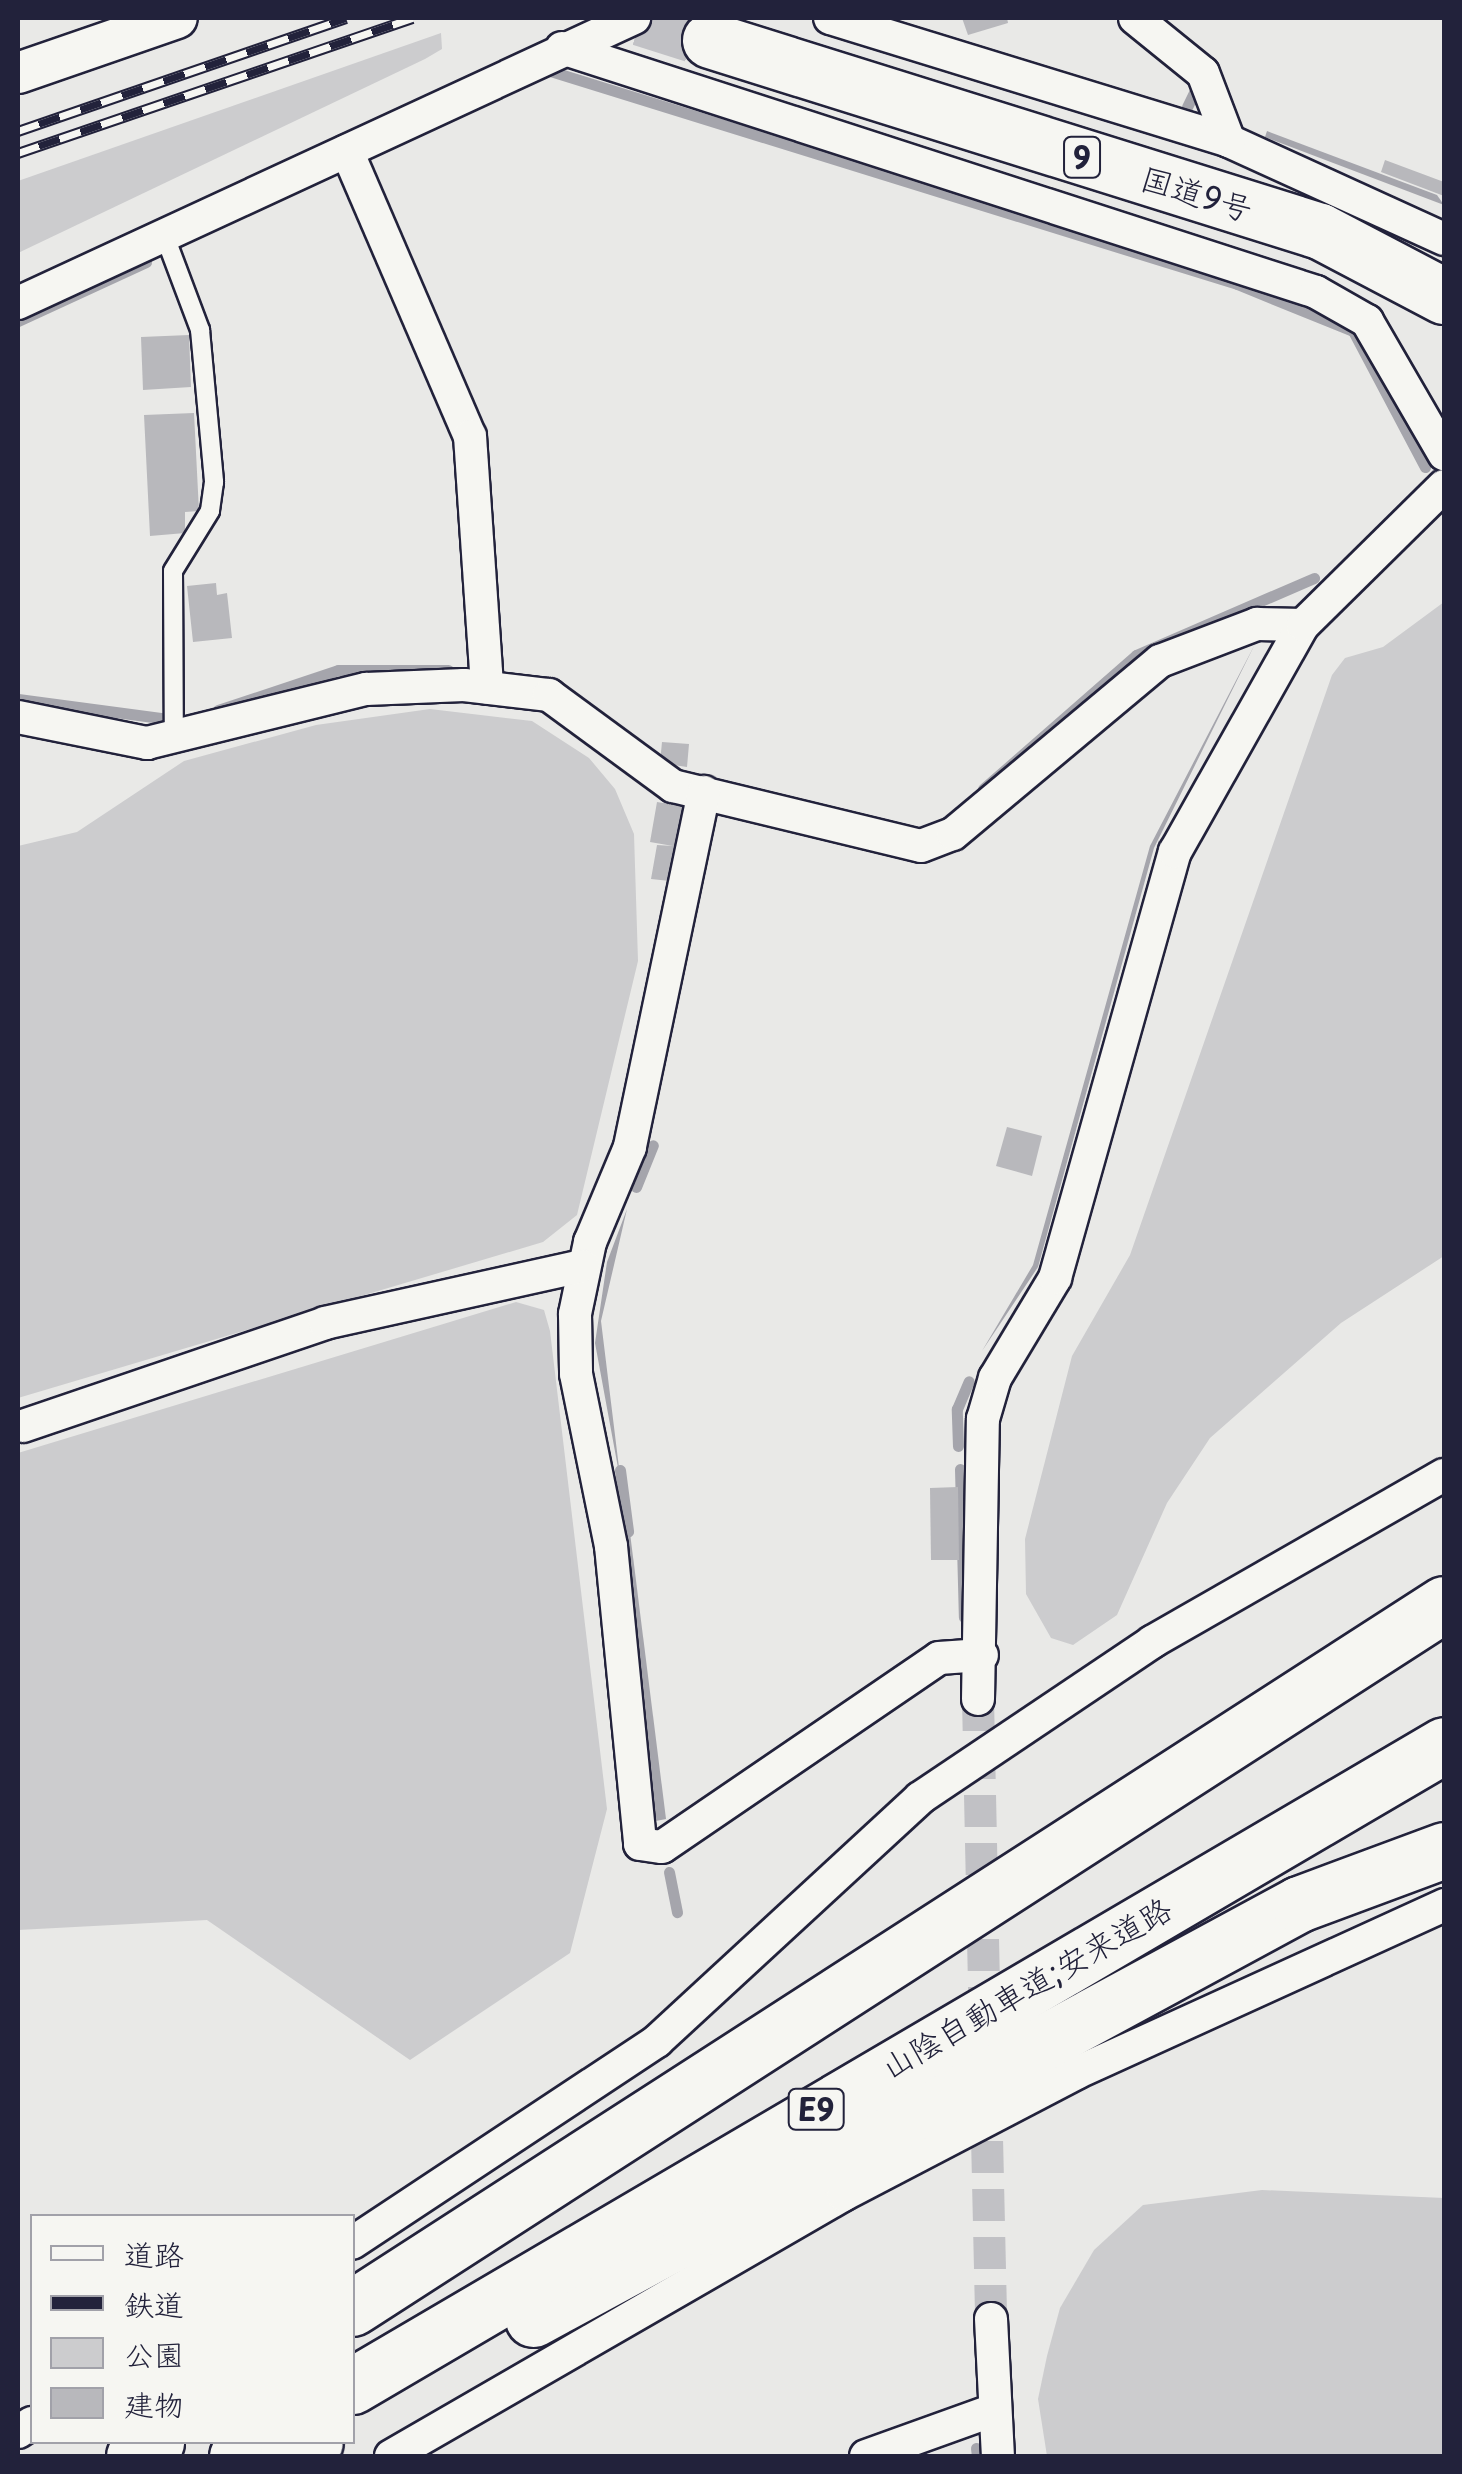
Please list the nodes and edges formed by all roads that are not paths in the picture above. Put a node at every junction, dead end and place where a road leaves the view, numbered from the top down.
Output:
1 (178, 18) edge
2 (634, 18) edge
3 (830, 18) edge
4 (1135, 18) edge
5 (710, 40) tunnel mouth
6 (562, 48) junction
7 (18, 74) edge
8 (1229, 141) junction
9 (348, 151) junction
10 (164, 234) junction
11 (1444, 240) edge
12 (1444, 296) edge
13 (18, 304) edge
14 (1444, 454) edge
15 (1444, 486) edge
16 (1303, 625) junction
17 (487, 688) junction
18 (18, 717) edge
19 (174, 738) junction
20 (704, 792) junction
21 (583, 1266) junction
22 (23, 1426) dead end
23 (1444, 1476) edge
24 (1444, 1604) edge
25 (982, 1655) junction
26 (978, 1699) tunnel mouth
27 (1444, 1745) edge
28 (1444, 1850) edge
29 (1444, 1905) edge
30 (355, 2241) edge
31 (355, 2306) edge
32 (991, 2319) tunnel mouth
33 (355, 2384) edge
34 (994, 2410) junction
35 (355, 2418) edge
36 (311, 2444) edge
37 (288, 2456) edge
38 (392, 2456) edge
39 (866, 2456) edge
40 (998, 2456) edge

1 - 7 street
2 - 6 street
3 - 8 street
4 - 8 street
5 - 12 highway, 国道9号 / 9
6 - 9 street
6 - 14 street
8 - 11 street
9 - 10 street
9 - 17 street
10 - 13 street
10 - 19 lane
15 - 16 street
16 - 20 street
16 - 25 street
17 - 19 street
17 - 20 street
18 - 19 street
20 - 21 street
21 - 22 street
21 - 25 street
23 - 30 street
24 - 31 highway
25 - 26 street
27 - 33 highway, 山陰自動車道;安来道路 / E9
28 - 35 highway
29 - 38 street
32 - 34 street
34 - 39 street
34 - 40 street
36 - 37 highway

